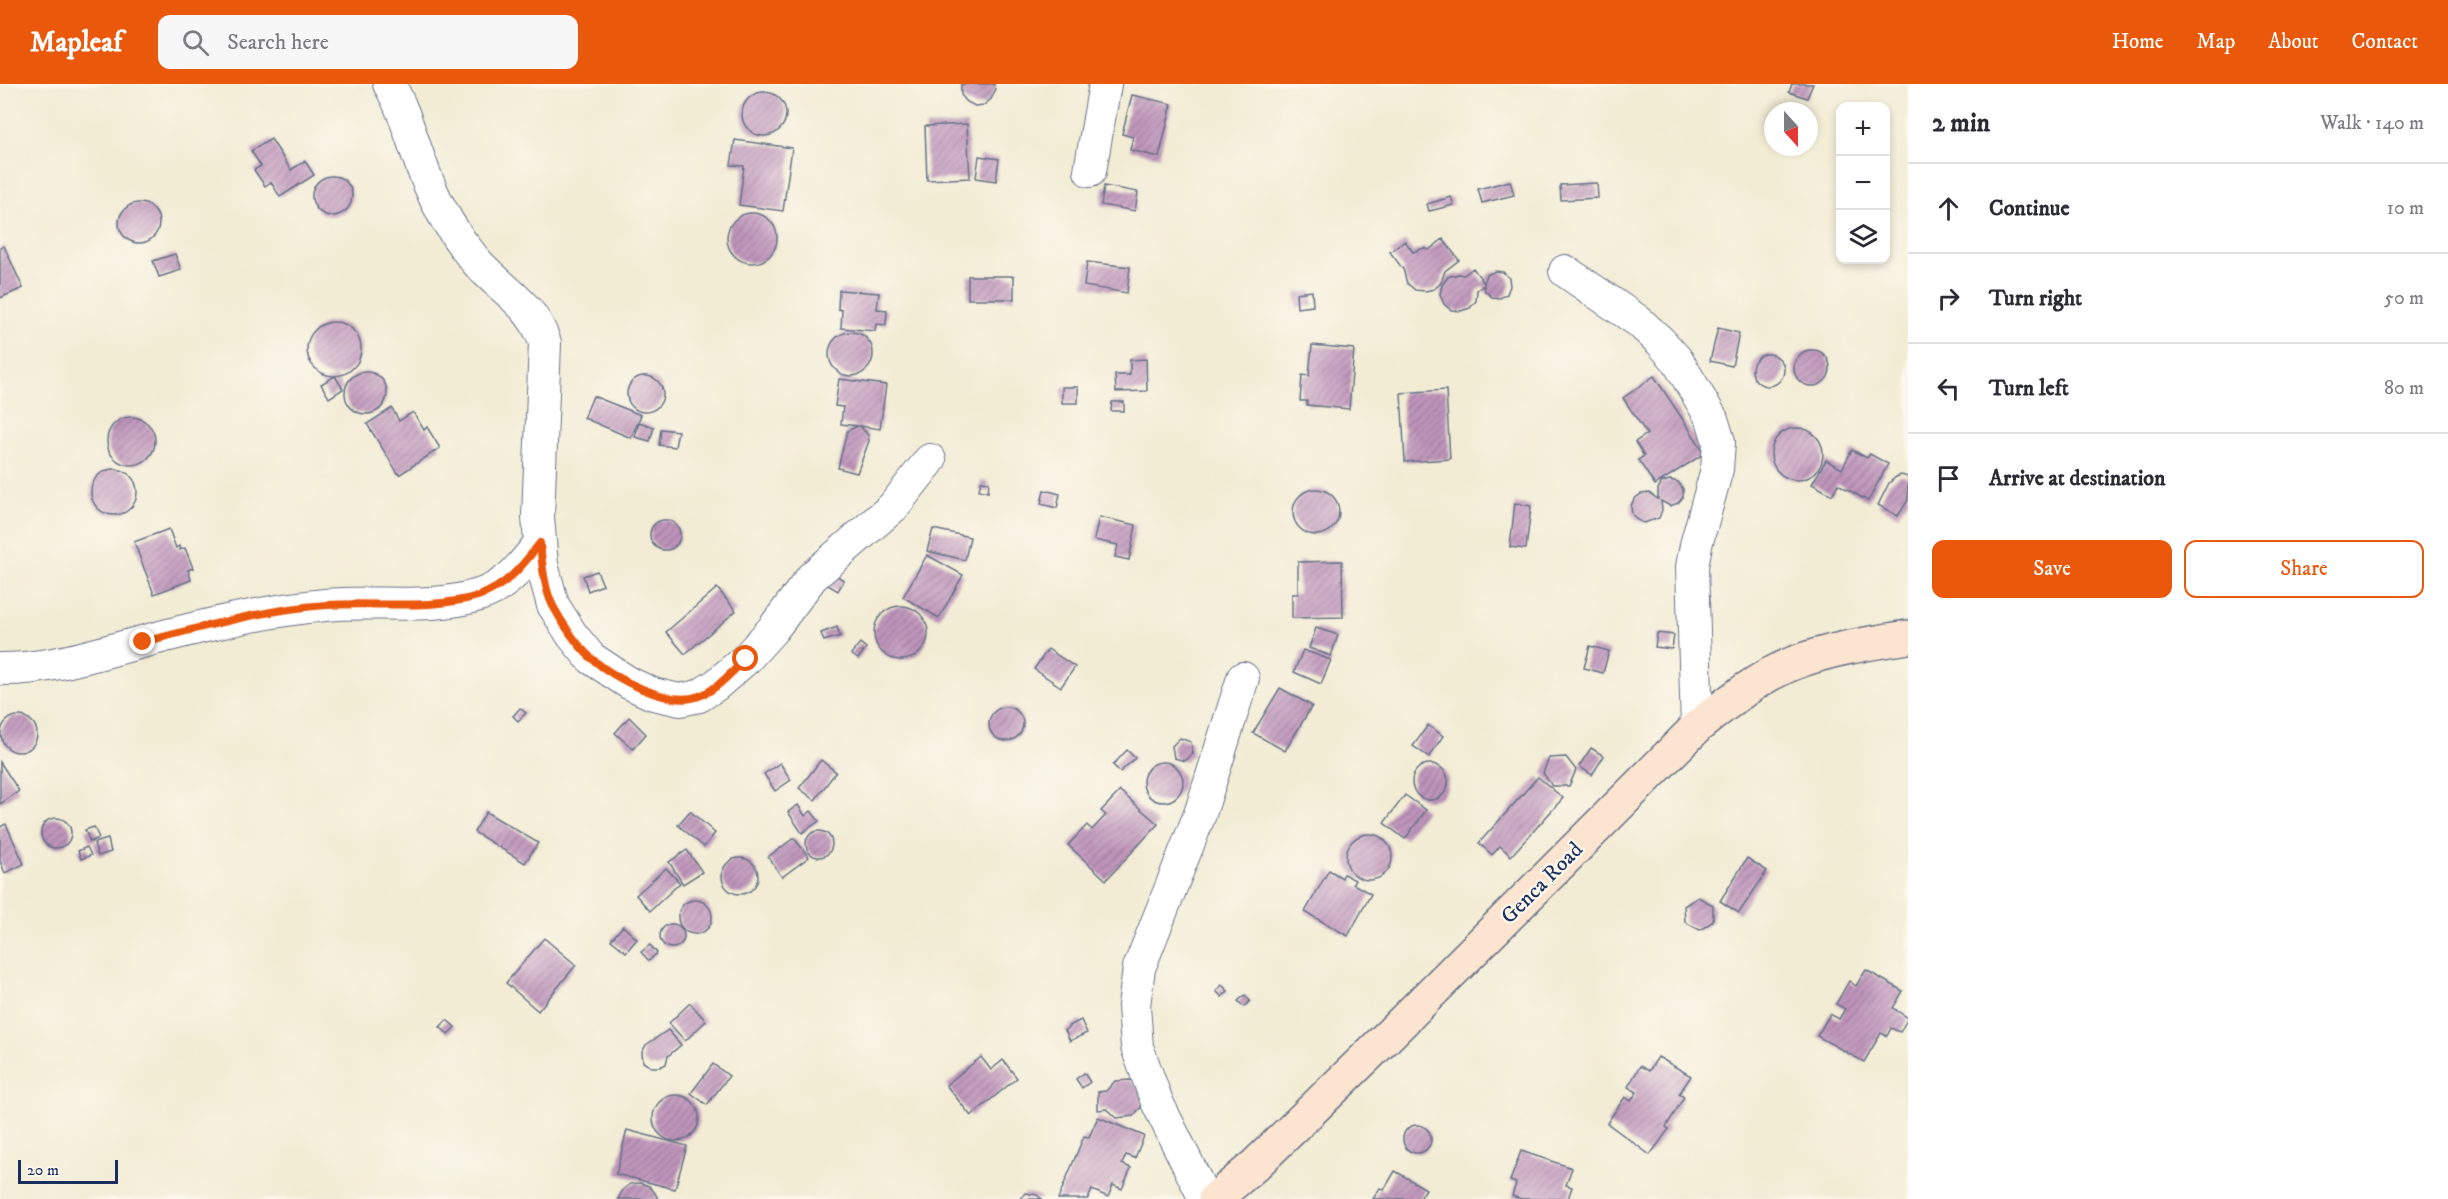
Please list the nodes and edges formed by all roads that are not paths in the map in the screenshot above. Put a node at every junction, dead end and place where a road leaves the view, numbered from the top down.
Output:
1 (389, 84) edge
2 (1105, 84) edge
3 (1090, 171) dead end
4 (1565, 271) dead end
5 (930, 460) dead end
6 (540, 543) junction
7 (1908, 637) edge
8 (0, 669) edge
9 (1244, 678) dead end
10 (1697, 727) junction
11 (1205, 1199) edge
12 (1215, 1199) edge

1 - 6 street
2 - 3 street
4 - 10 street
5 - 6 street
6 - 8 street
7 - 10 street, Genca Road
9 - 11 street
10 - 12 street, Genca Road

